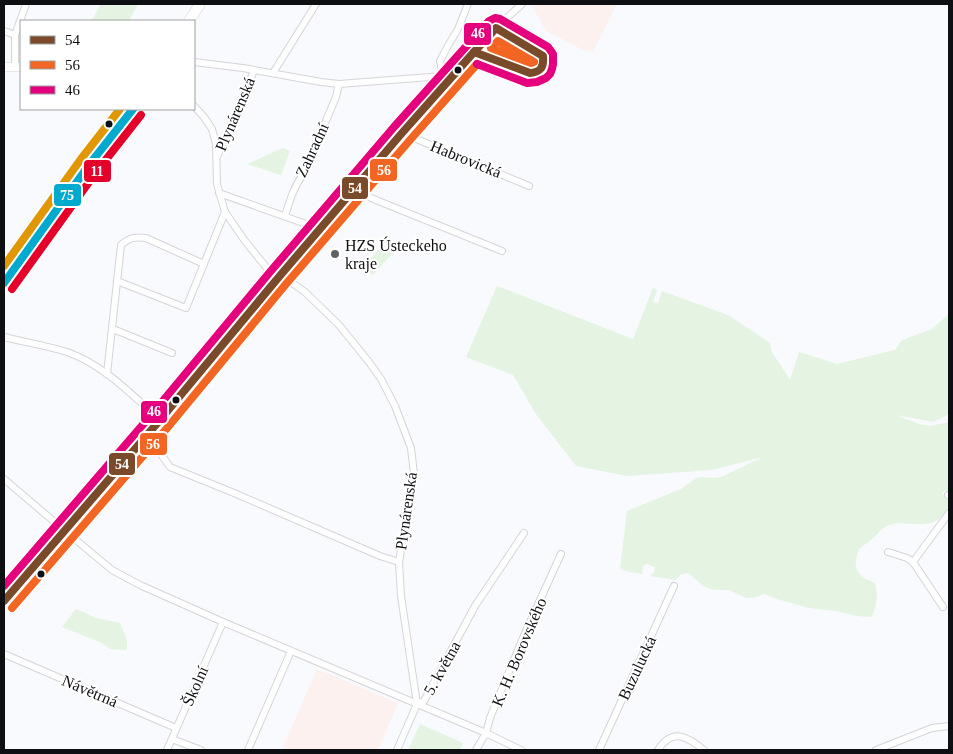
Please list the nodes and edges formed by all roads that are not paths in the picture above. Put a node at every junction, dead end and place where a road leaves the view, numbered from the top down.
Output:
1 (26, 4) edge
2 (200, 4) edge
3 (316, 4) edge
4 (468, 4) edge
5 (522, 4) edge
6 (20, 20) edge
7 (190, 20) edge
8 (20, 21) edge
9 (4, 31) edge
10 (15, 35) junction
11 (195, 62) edge
12 (18, 67) edge
13 (4, 68) edge
14 (254, 70) junction
15 (273, 73) junction
16 (446, 78) junction
17 (339, 84) junction
18 (195, 107) edge
19 (132, 110) edge
20 (402, 134) junction
21 (217, 158) junction
22 (357, 186) junction
23 (529, 186) dead end
24 (219, 193) junction
25 (226, 212) junction
26 (285, 216) junction
27 (320, 229) junction
28 (502, 251) dead end
29 (204, 264) junction
30 (280, 277) junction
31 (117, 281) junction
32 (4, 283) edge
33 (112, 329) junction
34 (4, 337) edge
35 (172, 353) dead end
36 (107, 374) junction
37 (160, 420) junction
38 (147, 435) junction
39 (4, 479) edge
40 (949, 513) edge
41 (64, 530) junction
42 (524, 533) dead end
43 (888, 552) dead end
44 (561, 554) dead end
45 (399, 562) junction
46 (913, 562) junction
47 (674, 586) dead end
48 (4, 588) edge
49 (10, 593) junction
50 (4, 600) edge
51 (943, 607) dead end
52 (223, 622) junction
53 (291, 651) junction
54 (4, 654) edge
55 (417, 704) junction
56 (949, 726) edge
57 (176, 728) junction
58 (486, 732) junction
59 (172, 739) junction
60 (167, 750) edge
61 (202, 750) edge
62 (248, 750) edge
63 (397, 750) edge
64 (476, 750) edge
65 (521, 750) edge
66 (599, 750) edge
67 (658, 750) edge
68 (704, 750) edge
69 (876, 750) edge

1 - 6 street
2 - 7 main road
3 - 15 street
4 - 16 street
5 - 16 street
8 - 10 street
9 - 10 street
10 - 12 street
11 - 14 street
12 - 13 street
14 - 15 street
14 - 21 street, Plynárenská
15 - 17 street
16 - 17 street
16 - 20 street
17 - 26 street, Zahradní
18 - 21 street, Plynárenská
19 - 32 main road
20 - 22 street
20 - 23 street, Habrovická
21 - 24 street, Plynárenská
22 - 27 street
22 - 28 street
24 - 25 street, Plynárenská
24 - 26 street
25 - 29 street
25 - 30 street, Plynárenská
26 - 27 street
27 - 30 street
29 - 31 street
29 - 31 street
30 - 37 street
30 - 45 street, Plynárenská
31 - 33 street
33 - 35 street
33 - 36 street
34 - 36 street
36 - 37 street
37 - 38 street
38 - 41 street
38 - 45 street
39 - 41 street
40 - 46 street
41 - 49 street
41 - 52 street
42 - 55 street, 5. května
43 - 46 street
44 - 58 street, K. H. Borovského
45 - 55 street, Plynárenská
46 - 51 street
47 - 66 street, Buzulucká
48 - 49 street
49 - 50 street
52 - 53 street
52 - 57 street, Školní
53 - 55 street
53 - 62 street
54 - 57 street, Návětrná
55 - 58 street, 5. května
55 - 63 street
56 - 69 street
57 - 59 street, Školní
58 - 64 street, K. H. Borovského
58 - 65 street, 5. května
59 - 60 street, Školní
59 - 61 street
67 - 68 street

